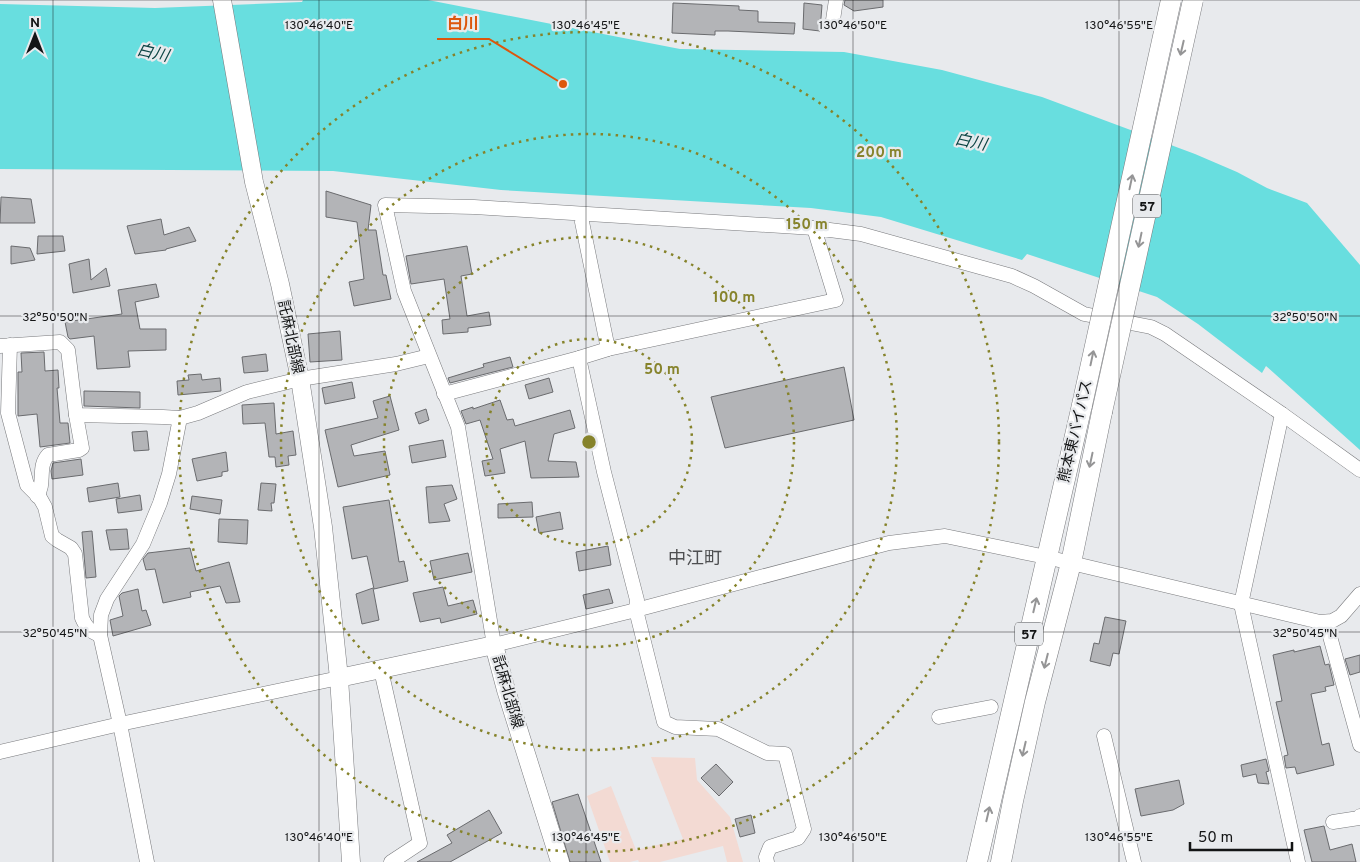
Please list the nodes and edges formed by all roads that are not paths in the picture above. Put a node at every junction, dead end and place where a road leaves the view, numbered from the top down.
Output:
1 (222, 0) edge
2 (836, 0) edge
3 (1171, 0) edge
4 (1193, 0) edge
5 (833, 20) dead end
6 (582, 222) dead end
7 (814, 228) junction
8 (5, 345) edge
9 (608, 349) junction
10 (429, 356) junction
11 (579, 358) junction
12 (300, 379) junction
13 (444, 394) junction
14 (1282, 414) junction
15 (76, 416) junction
16 (180, 418) junction
17 (1360, 470) edge
18 (37, 496) junction
19 (1046, 558) junction
20 (1071, 563) junction
21 (1360, 594) edge
22 (1241, 604) junction
23 (636, 610) junction
24 (1326, 622) junction
25 (100, 635) junction
26 (494, 645) junction
27 (381, 670) junction
28 (339, 678) junction
29 (991, 707) dead end
30 (939, 717) dead end
31 (120, 724) junction
32 (1104, 736) dead end
33 (1360, 745) edge
34 (0, 752) edge
35 (1360, 819) edge
36 (1333, 822) dead end
37 (147, 862) edge
38 (351, 862) edge
39 (391, 862) edge
40 (560, 862) edge
41 (767, 862) edge
42 (977, 862) edge
43 (1001, 862) edge
44 (1134, 862) edge
45 (1298, 862) edge

1 - 12 main road, 託麻北部線
2 - 5 street
19 -> 3 highway, 熊本東バイパス / 57, bridge
4 -> 20 highway, 熊本東バイパス / 57, bridge
6 - 9 street
7 - 9 street
7 - 10 street
7 - 14 street
8 - 15 street
8 - 18 street
9 - 11 street
10 - 12 street
10 - 13 street
11 - 13 street
11 - 23 street
12 - 16 street
12 - 28 main road, 託麻北部線
13 - 26 street
14 - 17 street
14 - 22 street
15 - 16 street
15 - 18 street
16 - 25 street
18 - 25 street
19 - 20 street
19 - 23 street
42 -> 19 highway, 熊本東バイパス / 57
20 - 22 street
20 -> 43 highway, 熊本東バイパス / 57
21 - 24 street
22 - 24 street
22 - 45 street
23 - 26 street
23 - 41 street
24 - 33 street
25 - 31 street
26 - 27 main road, 託麻北部線
26 - 40 main road, 託麻北部線
27 - 28 main road, 託麻北部線
27 - 39 street
28 - 31 street
28 - 38 main road, 託麻北部線
29 - 30 street
31 - 34 street
31 - 37 street
32 - 44 street
35 - 36 street

